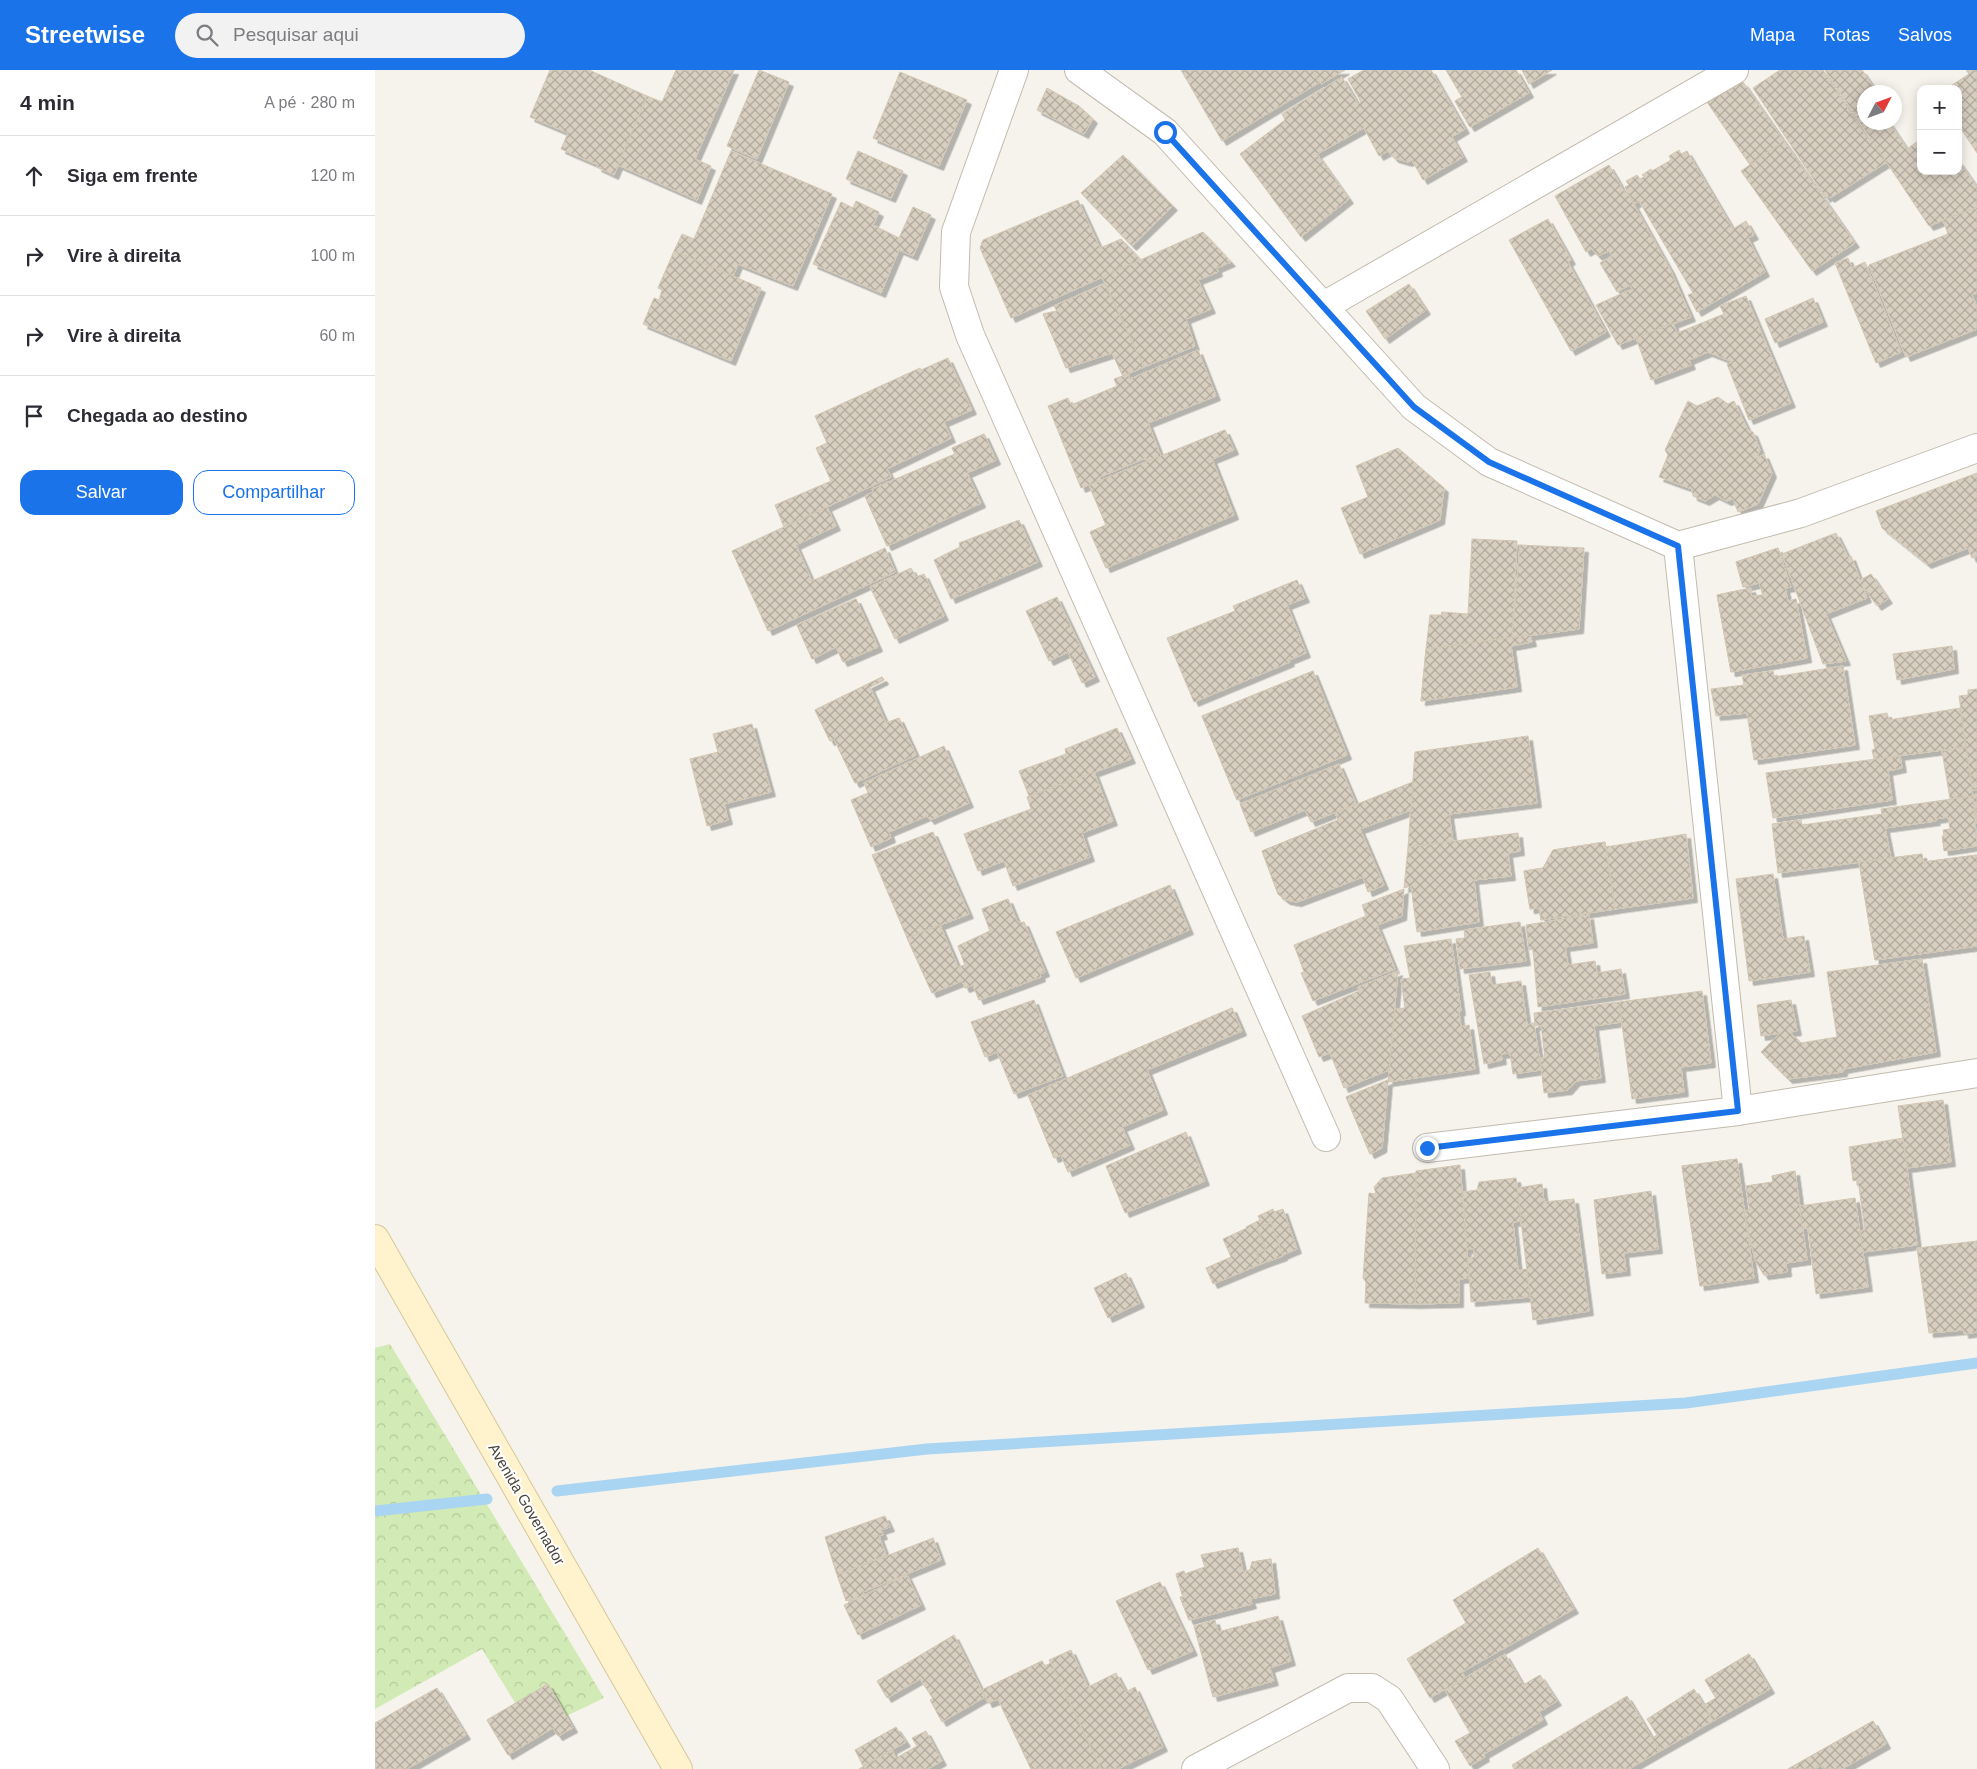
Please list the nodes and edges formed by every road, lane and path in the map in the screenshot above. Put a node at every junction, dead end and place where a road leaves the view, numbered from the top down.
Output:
1 (1014, 70) edge
2 (1079, 70) edge
3 (1734, 70) edge
4 (1324, 306) junction
5 (1977, 448) edge
6 (1678, 546) junction
7 (1977, 1074) edge
8 (1738, 1111) junction
9 (1326, 1137) dead end
10 (1427, 1148) dead end
11 (375, 1238) edge
12 (678, 1769) edge
13 (1197, 1769) edge
14 (1435, 1769) edge

1 - 9 street
2 - 4 street
3 - 4 street
4 - 6 street
5 - 6 street
6 - 8 street
7 - 8 street
8 - 10 street
11 - 12 street, Avenida Governador
13 - 14 street

